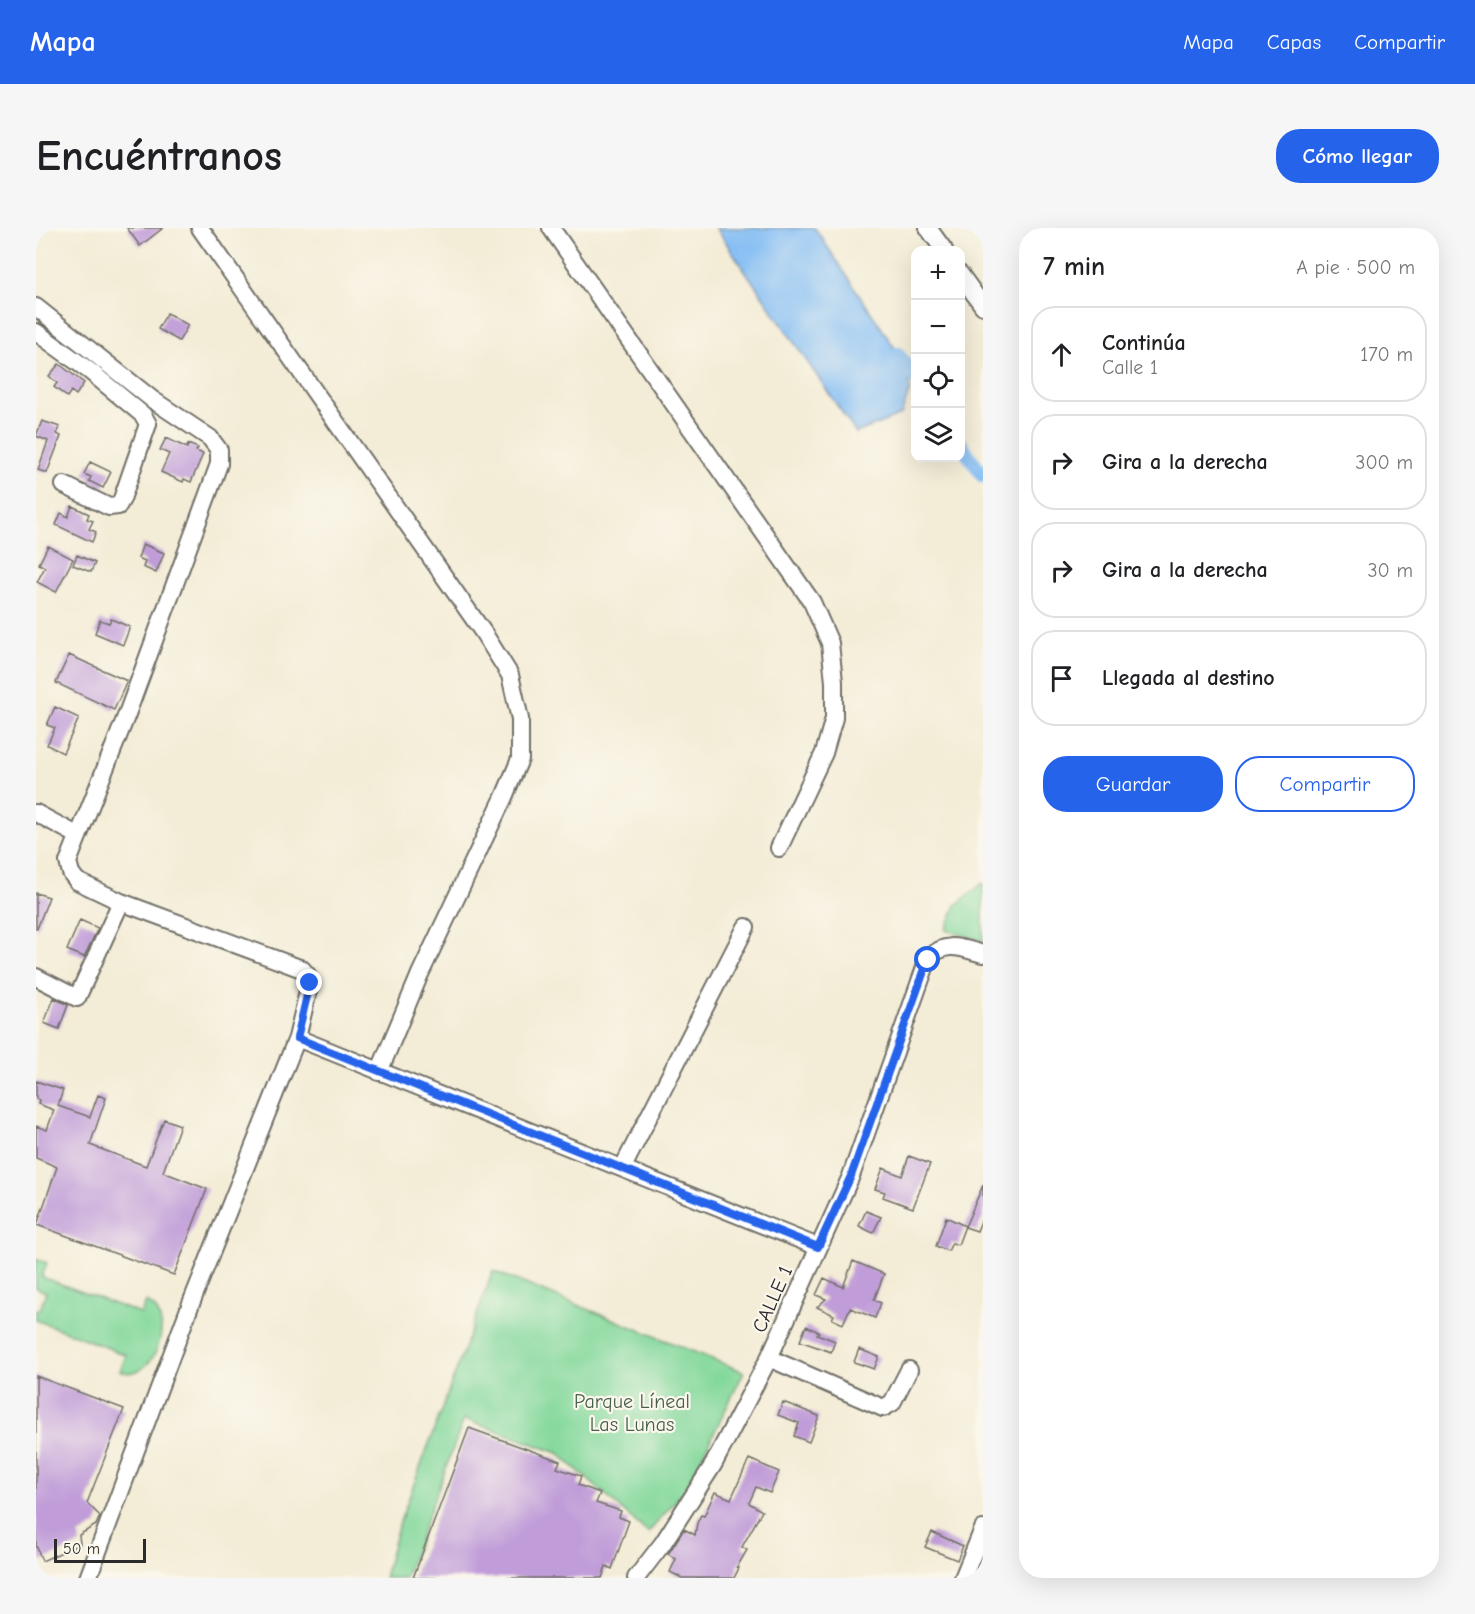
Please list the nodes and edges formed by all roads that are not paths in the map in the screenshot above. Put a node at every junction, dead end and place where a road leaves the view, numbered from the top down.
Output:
1 (200, 228) edge
2 (551, 228) edge
3 (928, 228) edge
4 (941, 246) edge
5 (965, 281) edge
6 (983, 306) edge
7 (36, 307) edge
8 (36, 332) edge
9 (64, 485) dead end
10 (36, 813) edge
11 (77, 836) junction
12 (779, 848) dead end
13 (121, 902) junction
14 (746, 927) dead end
15 (983, 954) edge
16 (36, 977) edge
17 (297, 1038) junction
18 (379, 1072) junction
19 (623, 1167) junction
20 (818, 1247) junction
21 (769, 1358) junction
22 (909, 1370) dead end
23 (983, 1529) edge
24 (88, 1578) edge
25 (636, 1578) edge
26 (963, 1578) edge

1 - 18 street
2 - 12 street
3 - 4 street
5 - 6 street
7 - 11 street
8 - 9 street
10 - 11 street
11 - 13 street
13 - 16 street
13 - 17 street
14 - 19 street
15 - 20 street, CALLE 1
17 - 18 street
17 - 24 street
18 - 19 street
19 - 20 street
20 - 21 street, CALLE 1
21 - 22 street
21 - 25 street, CALLE 1
23 - 26 street

